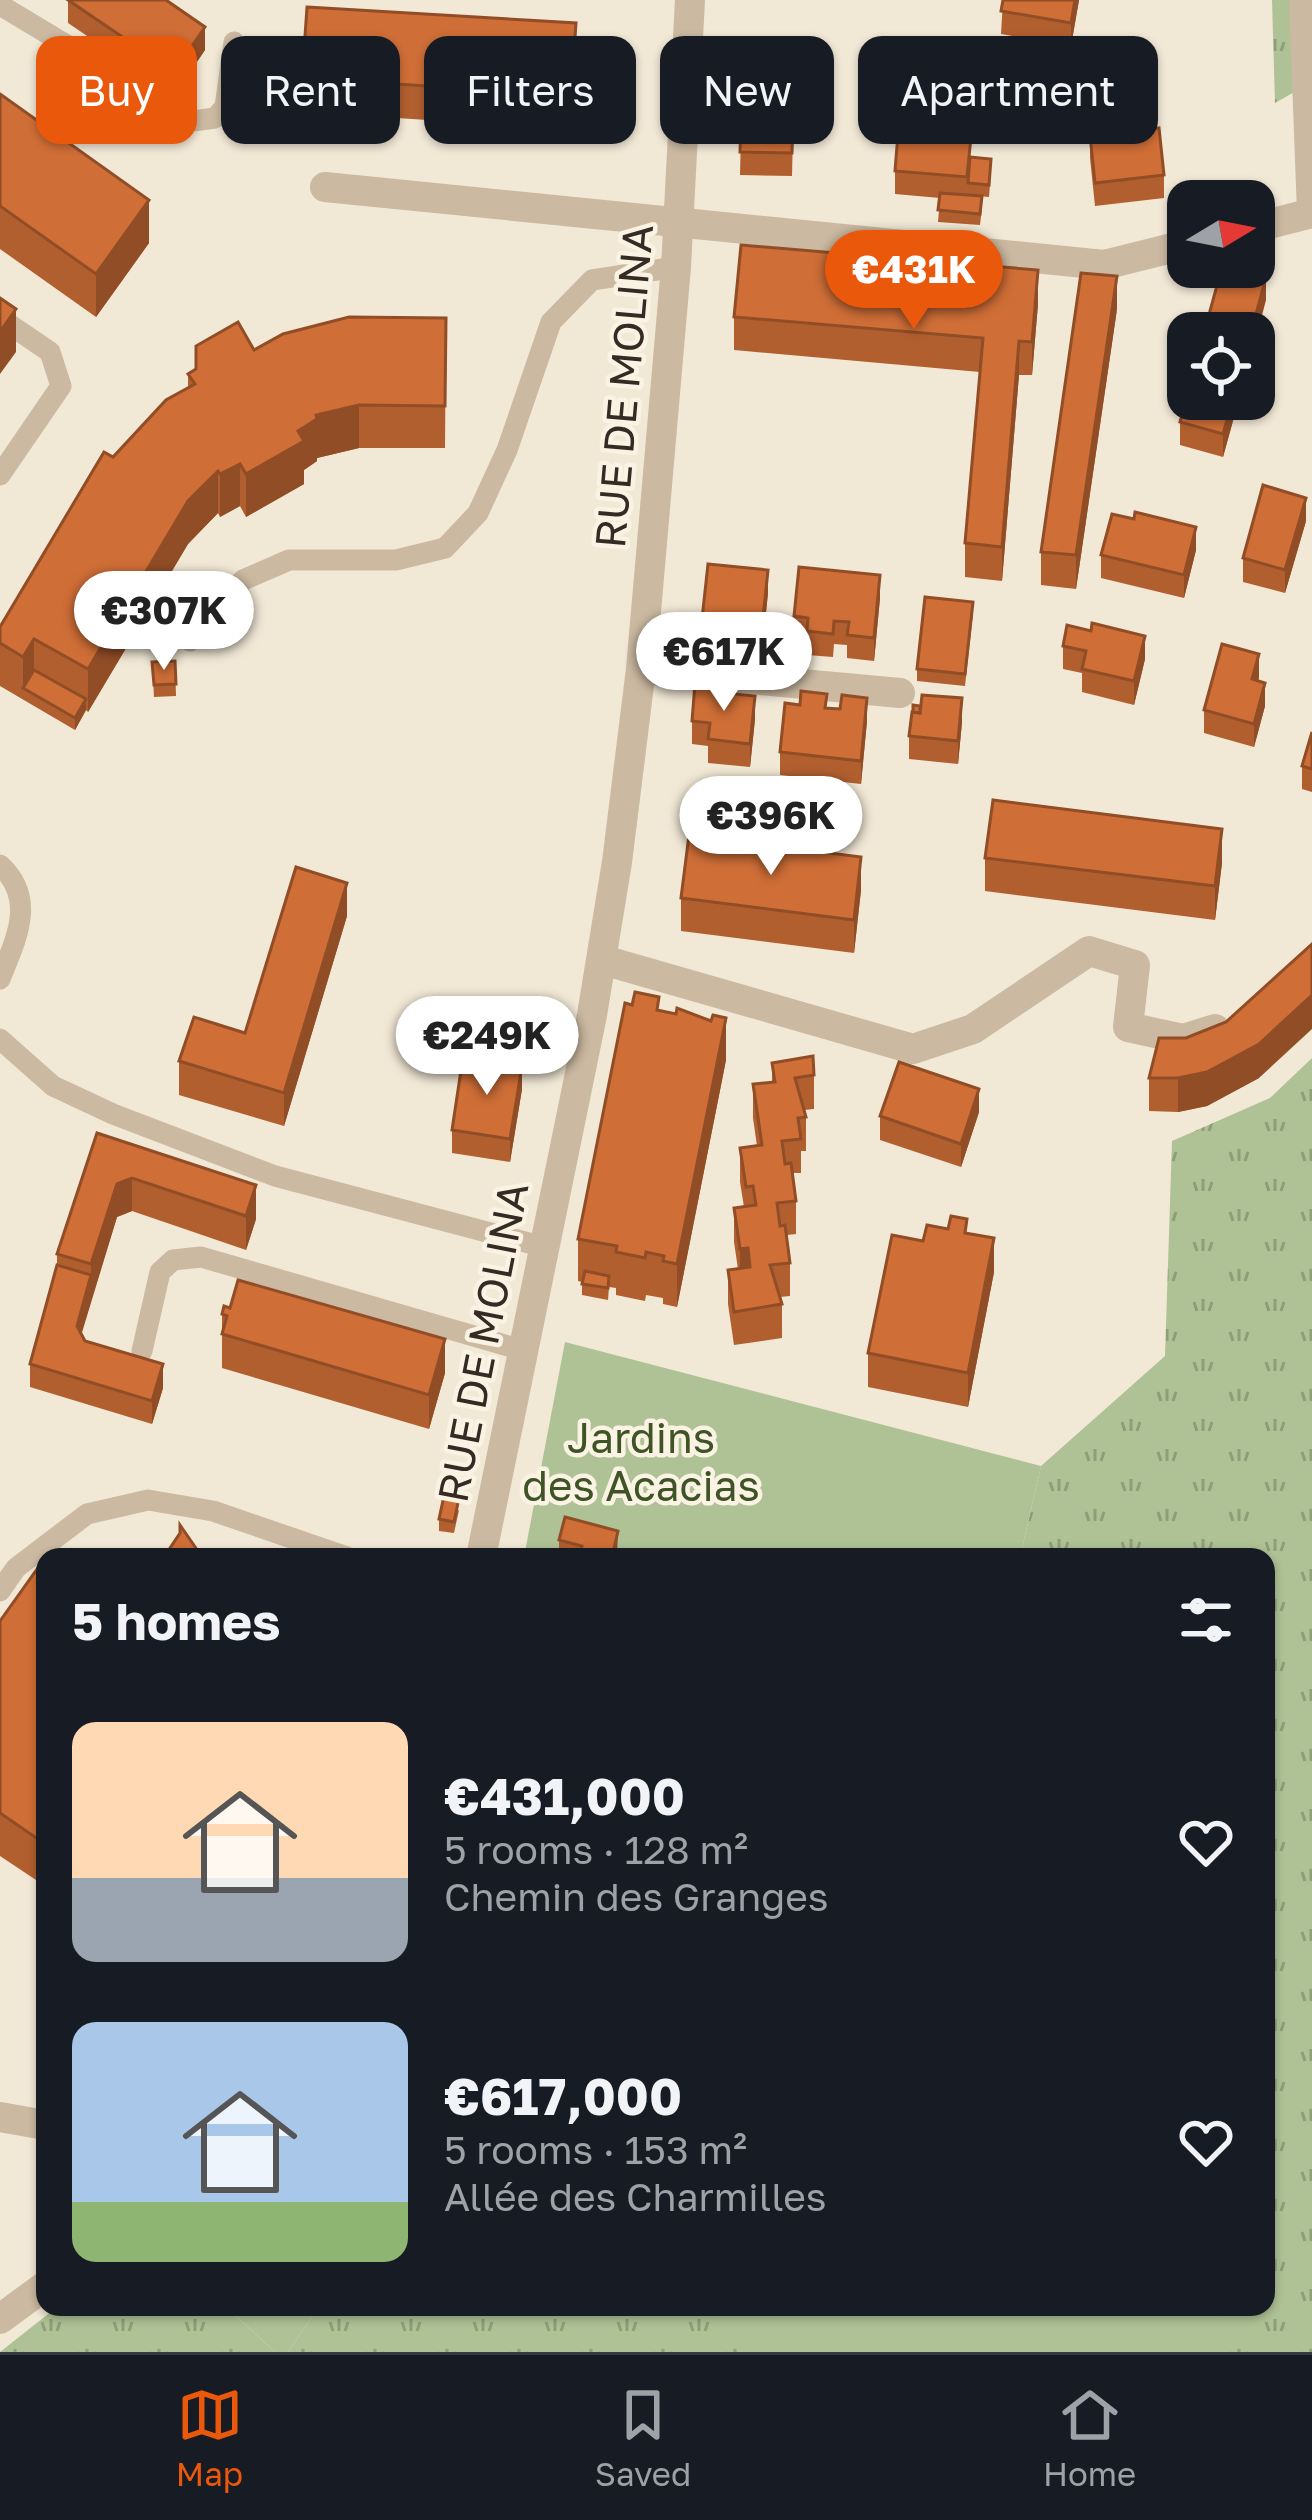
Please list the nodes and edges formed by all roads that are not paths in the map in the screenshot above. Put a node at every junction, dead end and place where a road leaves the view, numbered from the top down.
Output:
1 (690, 0) edge
2 (1304, 0) edge
3 (0, 4) edge
4 (221, 111) edge
5 (325, 187) dead end
6 (1312, 213) edge
7 (1275, 223) edge
8 (680, 225) junction
9 (1167, 249) edge
10 (676, 267) junction
11 (0, 318) edge
12 (0, 475) edge
13 (190, 641) dead end
14 (641, 669) junction
15 (900, 693) dead end
16 (0, 865) edge
17 (603, 960) junction
18 (0, 979) edge
19 (1246, 1010) edge
20 (0, 1039) edge
21 (544, 1247) junction
22 (142, 1351) dead end
23 (523, 1351) junction
24 (42, 1548) edge
25 (321, 1548) edge
26 (484, 1548) edge
27 (36, 1553) edge
28 (0, 1591) edge
29 (0, 2117) edge
30 (36, 2123) edge
31 (36, 2293) edge
32 (0, 2319) edge

1 - 8 street, RUE DE MOLINA
2 - 6 street
3 - 4 lane
5 - 8 street
6 - 7 street
8 - 9 street
8 - 10 street, RUE DE MOLINA
10 - 13 lane
10 - 14 street, RUE DE MOLINA
11 - 12 lane
14 - 15 street
14 - 17 street, RUE DE MOLINA
16 - 18 lane
17 - 19 street
17 - 21 street, RUE DE MOLINA
20 - 21 lane
21 - 23 street, RUE DE MOLINA
22 - 23 lane
23 - 26 street, RUE DE MOLINA
24 - 25 lane
27 - 28 lane
29 - 30 street
31 - 32 street

